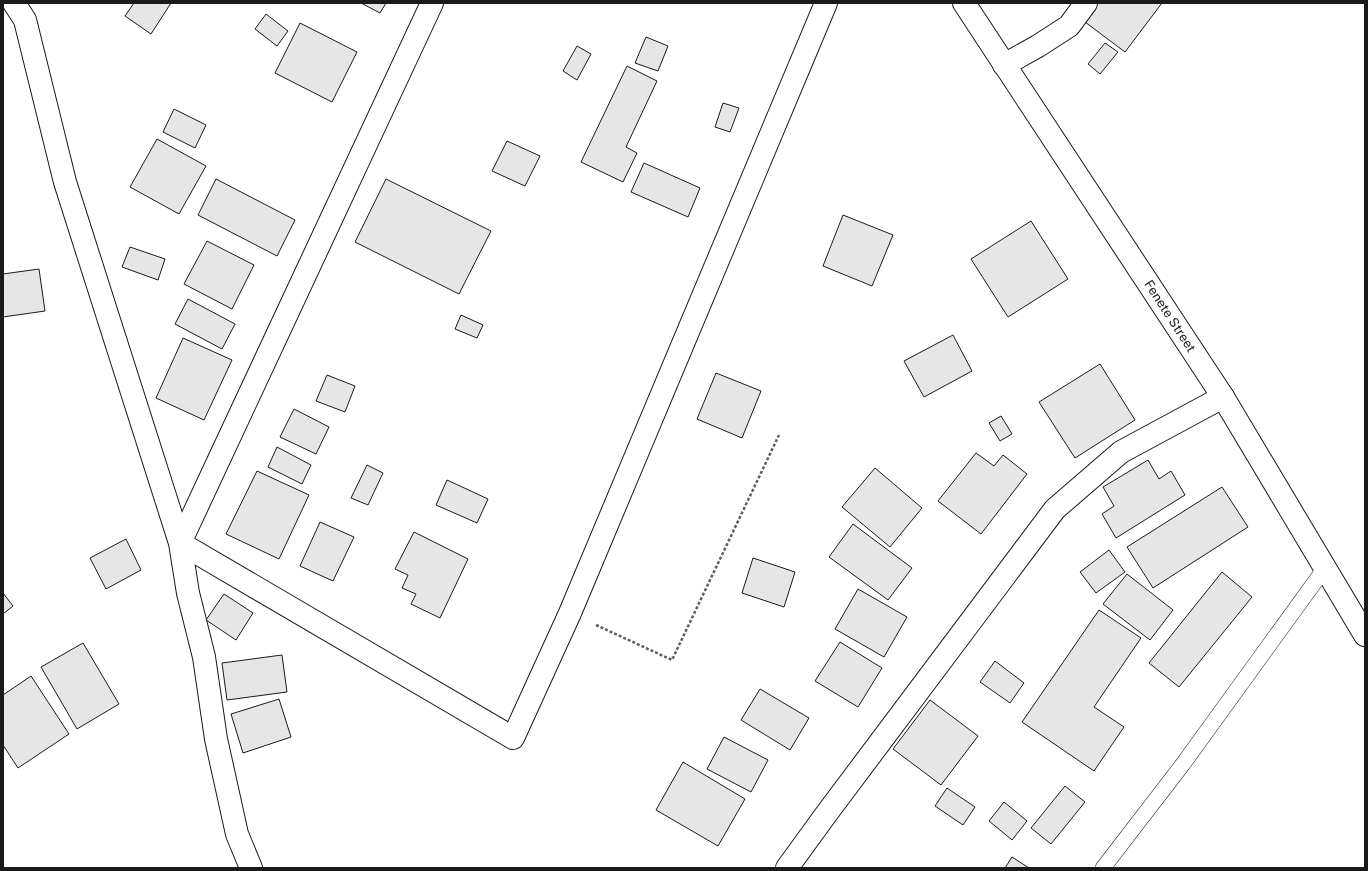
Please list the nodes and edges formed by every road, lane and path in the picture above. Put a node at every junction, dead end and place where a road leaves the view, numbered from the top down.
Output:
1 (14, 3) edge
2 (432, 3) edge
3 (826, 3) edge
4 (964, 3) edge
5 (1086, 3) edge
6 (1004, 65) junction
7 (1223, 397) junction
8 (778, 435) dead end
9 (180, 543) junction
10 (1325, 568) junction
11 (570, 613) junction
12 (1365, 635) edge
13 (251, 868) edge
14 (787, 868) edge
15 (1103, 868) edge

1 - 9 street
2 - 9 street
3 - 11 street
4 - 6 street, Fenete Street
5 - 6 street
6 - 7 street, Fenete Street
7 - 10 street, Fenete Street
7 - 14 street
8 - 11 path
9 - 11 street
9 - 13 street
10 - 12 street, Fenete Street
10 - 15 lane

